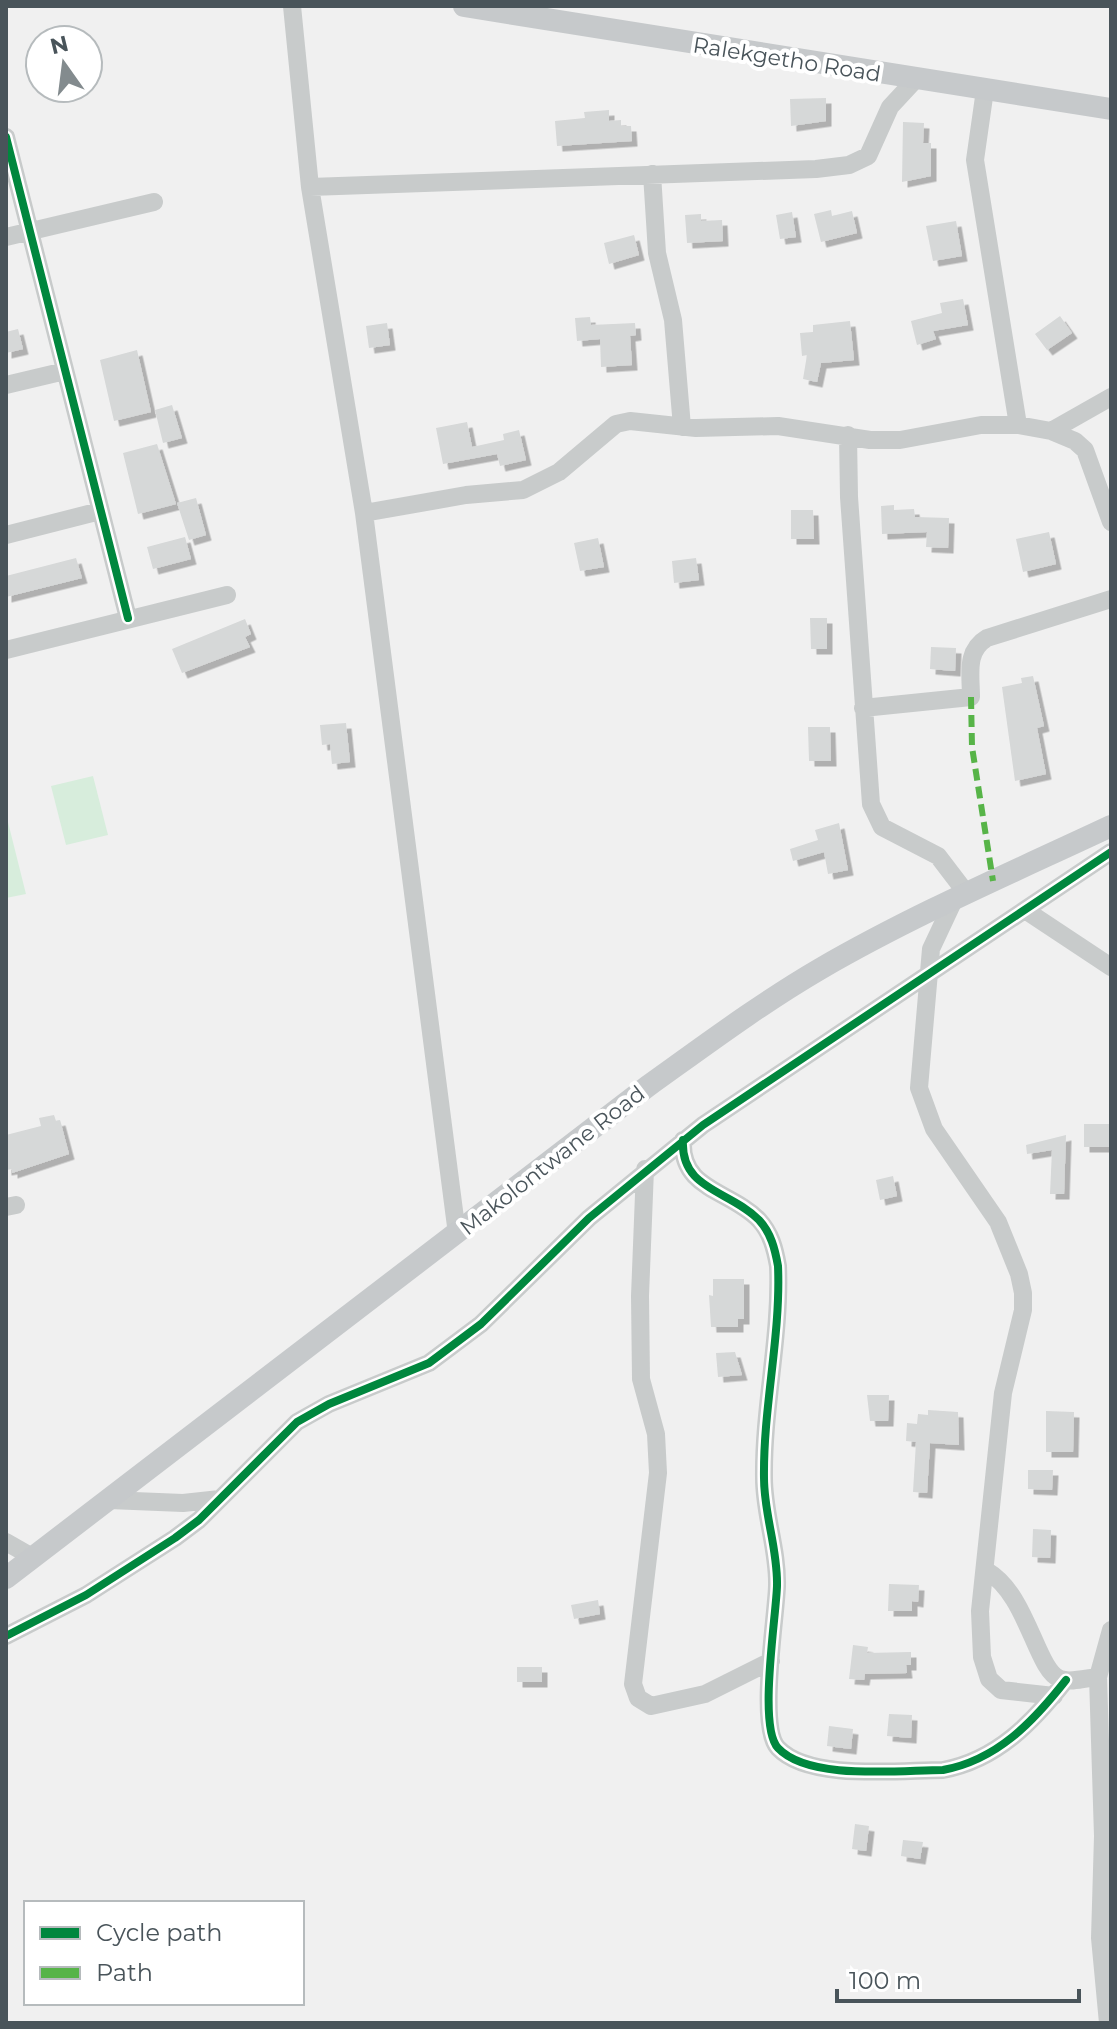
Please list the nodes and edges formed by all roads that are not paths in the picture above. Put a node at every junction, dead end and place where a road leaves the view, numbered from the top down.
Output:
1 (292, 6) edge
2 (464, 6) edge
3 (916, 79) junction
4 (985, 90) junction
5 (1111, 109) edge
6 (6, 137) edge
7 (652, 174) junction
8 (310, 187) junction
9 (154, 202) dead end
10 (29, 231) junction
11 (6, 237) edge
12 (65, 371) junction
13 (6, 385) edge
14 (1111, 397) edge
15 (1018, 425) junction
16 (682, 427) junction
17 (1051, 431) junction
18 (848, 435) junction
19 (100, 511) junction
20 (364, 513) junction
21 (1111, 522) edge
22 (6, 535) edge
23 (227, 595) dead end
24 (1111, 599) edge
25 (128, 618) junction
26 (6, 650) edge
27 (863, 708) junction
28 (1111, 826) edge
29 (1111, 852) edge
30 (961, 897) junction
31 (1025, 910) junction
32 (1111, 967) edge
33 (928, 975) junction
34 (683, 1140) junction
35 (645, 1169) junction
36 (457, 1234) junction
37 (220, 1499) junction
38 (109, 1500) junction
39 (6, 1542) edge
40 (34, 1558) junction
41 (987, 1571) junction
42 (6, 1578) edge
43 (1111, 1630) edge
44 (6, 1636) edge
45 (771, 1661) junction
46 (1098, 1677) junction
47 (1066, 1680) junction
48 (1054, 1696) junction
49 (1108, 2023) edge

1 - 8 street
2 - 3 main road, Ralekgetho Road
3 - 4 main road, Ralekgetho Road
3 - 7 street
4 - 5 main road, Ralekgetho Road
4 - 15 street
6 - 10 street
7 - 8 street
7 - 16 street
8 - 20 street
9 - 10 street
10 - 11 street
10 - 12 street
12 - 13 street
12 - 19 street
14 - 17 street
15 - 17 street
15 - 18 street
16 - 18 street
16 - 20 street
17 - 21 street
18 - 27 street
19 - 22 street
19 - 25 street
20 - 36 street
23 - 25 street
24 - 27 street
25 - 26 street
27 - 30 street
28 - 30 main road, Makolontwane Road
29 - 31 street
30 - 33 street
30 - 36 main road, Makolontwane Road
31 - 32 street
31 - 33 street
33 - 34 street
33 - 41 street
34 - 35 street
34 - 45 street
35 - 37 street
35 - 45 street
36 - 38 main road, Makolontwane Road
37 - 38 street
37 - 44 street
38 - 40 main road, Makolontwane Road
39 - 40 street
40 - 42 main road, Makolontwane Road
41 - 47 street
41 - 48 street
43 - 46 street
45 - 48 street
46 - 47 street
46 - 49 street
47 - 48 street

